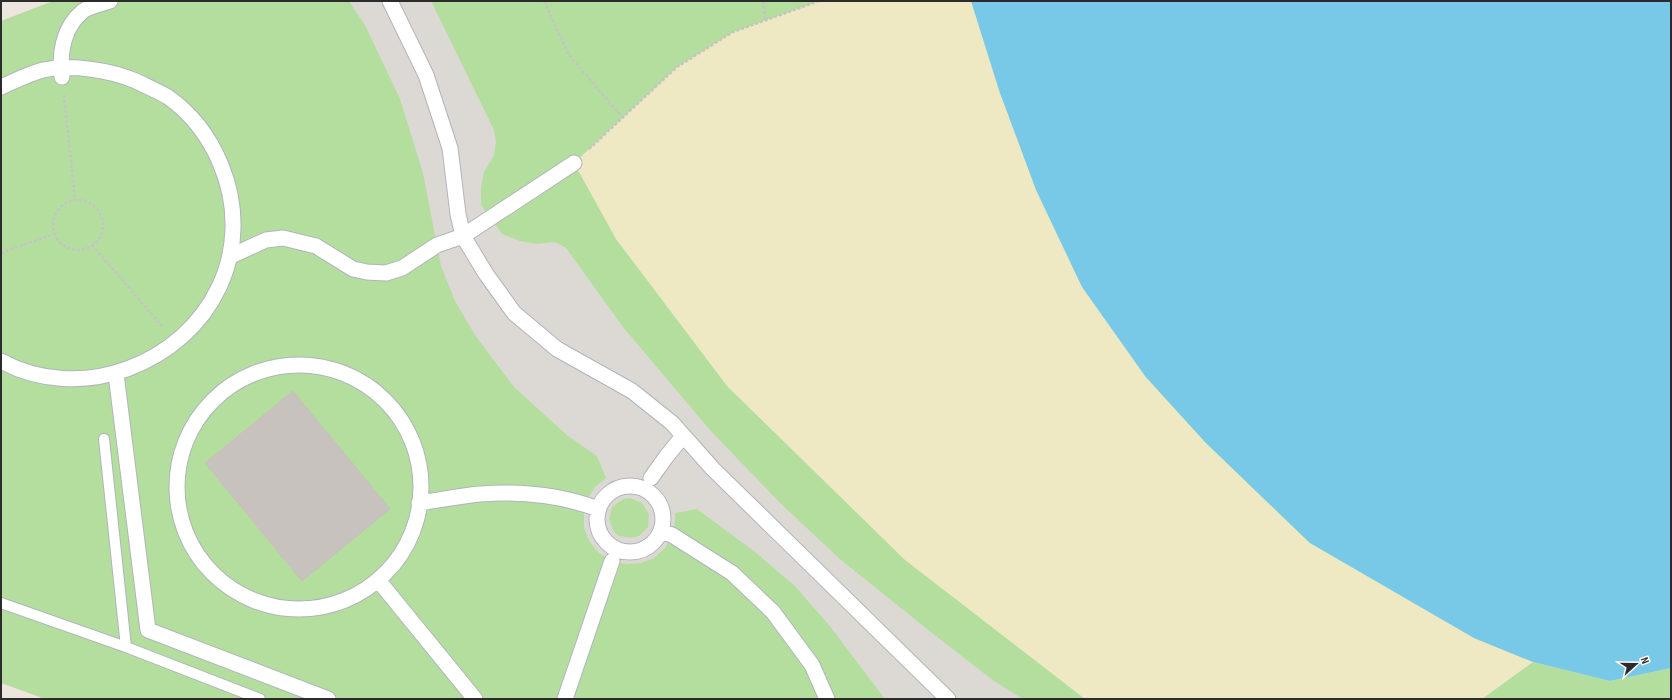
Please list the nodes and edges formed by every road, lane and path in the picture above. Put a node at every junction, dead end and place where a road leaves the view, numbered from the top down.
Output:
1 (110, 1) edge
2 (390, 1) edge
3 (544, 1) edge
4 (762, 1) edge
5 (819, 1) edge
6 (766, 21) junction
7 (61, 73) junction
8 (1, 87) edge
9 (622, 117) junction
10 (574, 163) joint
11 (76, 200) junction
12 (54, 234) junction
13 (463, 236) junction
14 (92, 245) junction
15 (1, 253) edge
16 (231, 256) junction
17 (175, 342) junction
18 (1, 361) edge
19 (116, 374) junction
20 (683, 436) junction
21 (104, 439) dead end
22 (651, 478) dead end
23 (419, 503) junction
24 (598, 508) junction
25 (661, 530) junction
26 (612, 561) dead end
27 (378, 580) junction
28 (1, 603) edge
29 (126, 648) junction
30 (260, 699) edge
31 (328, 699) edge
32 (475, 699) edge
33 (565, 699) edge
34 (828, 699) edge
35 (948, 699) edge

1 - 7 street
2 - 13 street
3 - 9 path
4 - 6 path
5 - 6 path
6 - 9 path
7 - 8 street
7 - 11 path
7 - 16 street
9 - 10 path
10 - 13 street
11 - 12 path
11 - 14 path
12 - 14 path
12 - 15 path
13 - 16 street
13 - 20 street
14 - 17 path
16 - 17 street
17 - 19 street
18 - 19 street
19 - 31 street
20 - 22 street
20 - 35 street
21 - 29 lane
23 - 24 street
23 - 27 street
23 - 27 street
24 - 25 street
24 - 25 street
25 - 34 street
26 - 33 street
27 - 32 street
28 - 29 lane
29 - 30 lane

